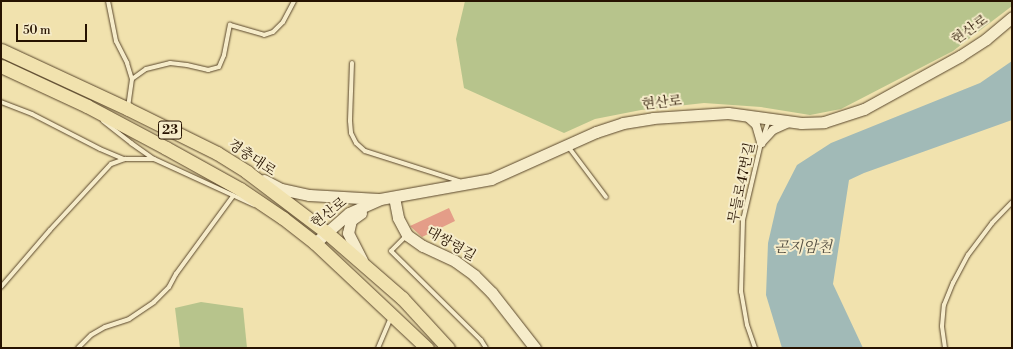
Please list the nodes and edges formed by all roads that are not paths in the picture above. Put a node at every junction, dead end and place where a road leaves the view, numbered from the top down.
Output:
1 (108, 1) edge
2 (294, 1) edge
3 (1012, 17) edge
4 (1, 50) edge
5 (352, 63) dead end
6 (1, 66) edge
7 (132, 79) junction
8 (1, 102) edge
9 (87, 106) junction
10 (128, 109) junction
11 (746, 116) junction
12 (770, 119) junction
13 (792, 122) junction
14 (761, 143) junction
15 (567, 145) junction
16 (125, 159) junction
17 (154, 159) junction
18 (247, 172) junction
19 (469, 184) junction
20 (233, 196) junction
21 (394, 196) junction
22 (606, 197) dead end
23 (380, 199) junction
24 (1012, 202) edge
25 (283, 218) junction
26 (326, 232) junction
27 (407, 235) junction
28 (315, 243) junction
29 (363, 264) junction
30 (1, 287) edge
31 (392, 316) junction
32 (78, 348) edge
33 (378, 348) edge
34 (427, 348) edge
35 (448, 348) edge
36 (486, 348) edge
37 (535, 348) edge
38 (755, 348) edge
39 (945, 348) edge

1 - 7 lane
2 - 7 lane
3 - 13 street, 현산로
4 - 10 main road, 경충대로 / 23
5 - 19 lane
6 - 9 main road, 23
7 - 10 lane
8 - 16 lane
9 - 17 lane
9 - 25 main road, 23
10 - 18 main road, 경충대로 / 23
11 - 12 street, 현산로
11 - 14 street
11 - 15 street, 현산로
12 - 13 street, 현산로
12 - 14 lane, 무들로47번길
13 - 14 street
14 - 38 lane, 무들로47번길
15 - 19 street, 현산로
15 - 22 lane
16 - 17 lane
16 - 30 lane
17 - 20 lane
18 - 23 street
18 - 26 main road, 경충대로 / 23
19 - 21 street, 현산로
20 - 25 lane
20 - 32 lane
21 - 23 street, 현산로
21 - 27 street, 대쌍령길
23 - 26 street, 현산로
23 - 29 street
24 - 39 lane
25 - 28 main road, 23
26 - 28 street, 현산로
26 - 29 main road, 경충대로 / 23
27 - 36 lane
27 - 37 street, 대쌍령길
28 - 31 main road, 23
29 - 35 main road, 경충대로 / 23
31 - 33 lane
31 - 34 main road, 23

